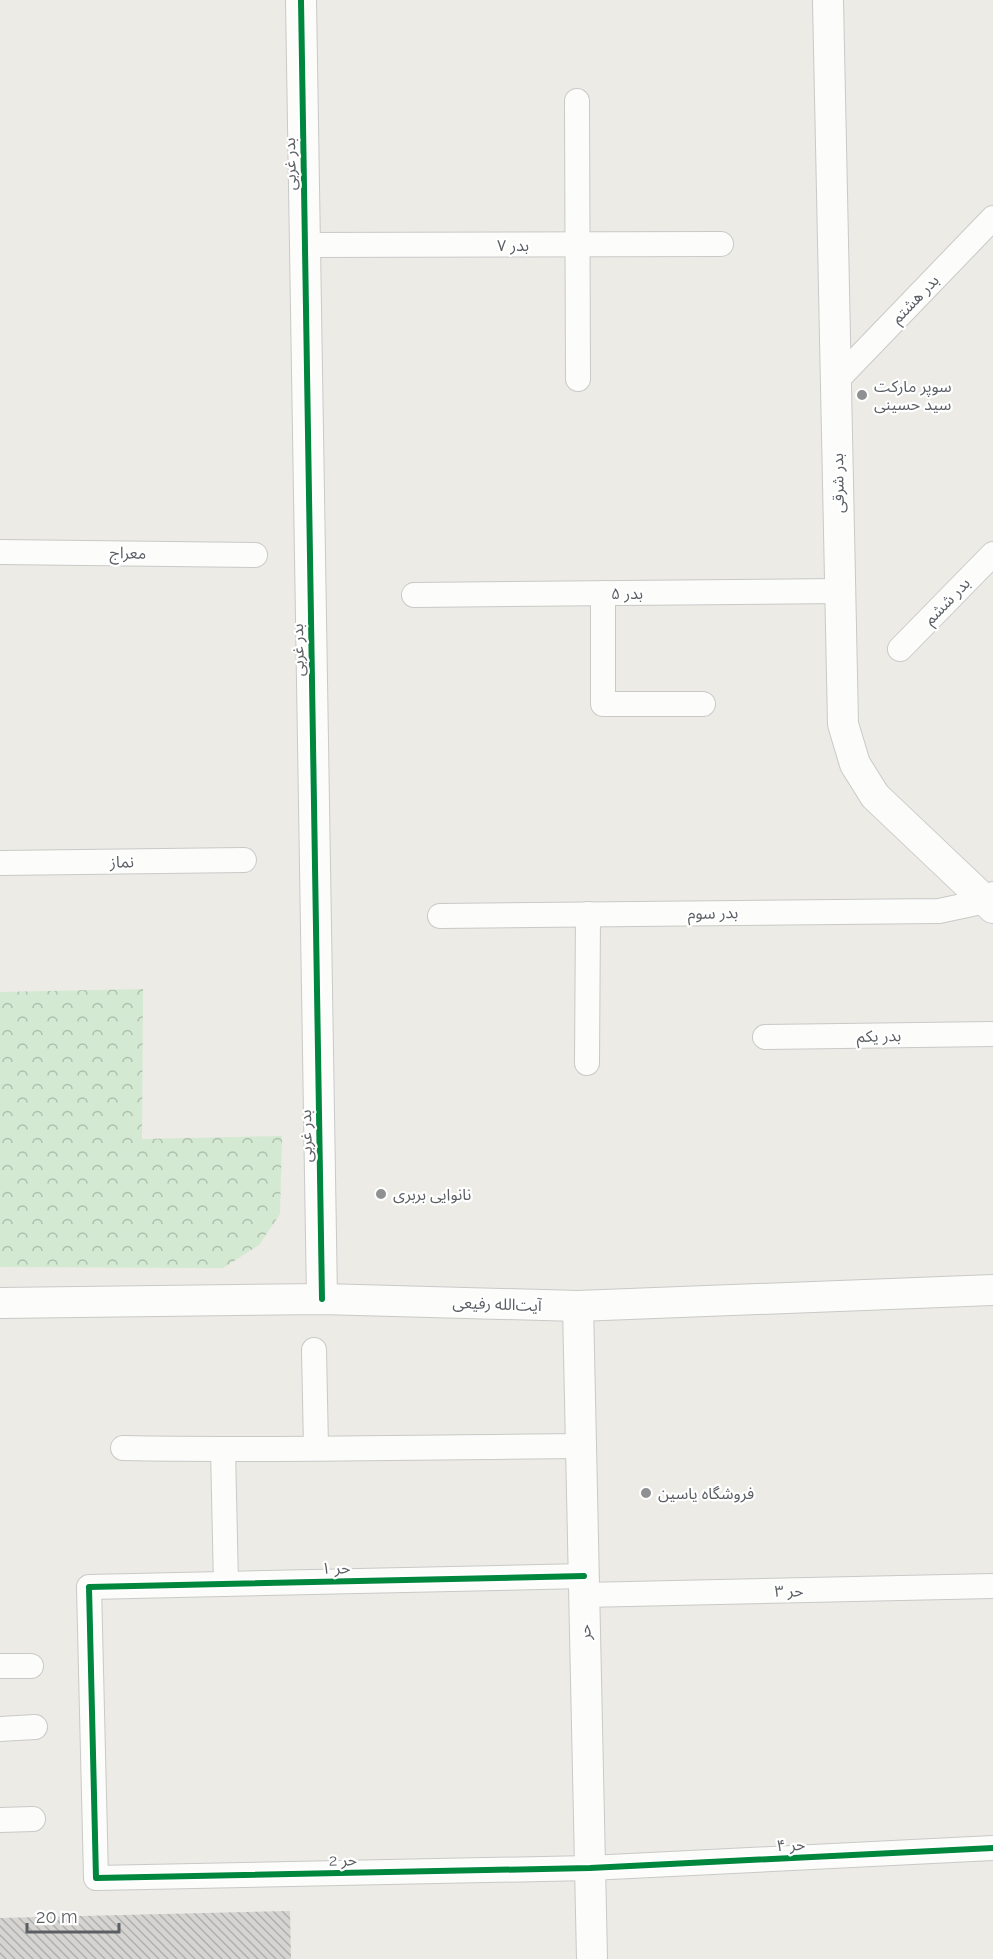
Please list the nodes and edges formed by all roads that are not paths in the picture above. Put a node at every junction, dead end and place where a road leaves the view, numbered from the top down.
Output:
1 (301, 0) edge
2 (828, 0) edge
3 (577, 101) dead end
4 (993, 218) edge
5 (577, 244) junction
6 (721, 244) dead end
7 (305, 245) junction
8 (578, 379) dead end
9 (836, 381) junction
10 (0, 552) edge
11 (993, 554) edge
12 (255, 555) dead end
13 (840, 591) junction
14 (603, 593) junction
15 (414, 594) dead end
16 (900, 649) dead end
17 (703, 704) dead end
18 (244, 860) dead end
19 (0, 863) edge
20 (991, 901) edge
21 (588, 914) junction
22 (440, 916) dead end
23 (993, 1034) edge
24 (765, 1037) dead end
25 (587, 1063) dead end
26 (993, 1290) edge
27 (322, 1299) junction
28 (0, 1303) edge
29 (578, 1306) junction
30 (314, 1350) dead end
31 (581, 1446) junction
32 (316, 1447) junction
33 (123, 1448) dead end
34 (223, 1450) junction
35 (226, 1584) junction
36 (584, 1586) junction
37 (993, 1586) edge
38 (0, 1666) edge
39 (31, 1666) dead end
40 (35, 1727) dead end
41 (0, 1729) edge
42 (33, 1819) dead end
43 (0, 1820) edge
44 (993, 1848) edge
45 (590, 1868) junction
46 (96, 1878) joint
47 (592, 1959) edge

1 - 7 street, بدر غربی
2 - 9 street, بدر شرقی
3 - 5 street
4 - 9 street, بدر هشتم
5 - 6 street, بدر ۷
5 - 7 street, بدر ۷
5 - 8 street
7 - 27 street, بدر غربی
9 - 13 street, بدر شرقی
10 - 12 street, معراج
11 - 16 street, بدر ششم
13 - 14 street, بدر ۵
13 - 20 street, بدر شرقی
14 - 15 street, بدر ۵
14 - 17 street
18 - 19 street, نماز
20 - 21 street, بدر سوم
21 - 22 street, بدر سوم
21 - 25 street
23 - 24 street, بدر یکم
26 - 29 street, آیت‌الله رفیعی
27 - 28 street, آیت‌الله رفیعی
27 - 29 street, آیت‌الله رفیعی
29 - 31 street, حر
30 - 32 street
31 - 32 street
31 - 36 street, حر
32 - 34 street
33 - 34 street
34 - 35 street
35 - 36 street, حر ۱
35 - 46 street, حر ۱
36 - 37 street, حر ۳
36 - 45 street, حر
38 - 39 street
40 - 41 street
42 - 43 street
44 - 45 street, حر ۴
45 - 46 street, حر 2
45 - 47 street, حر

